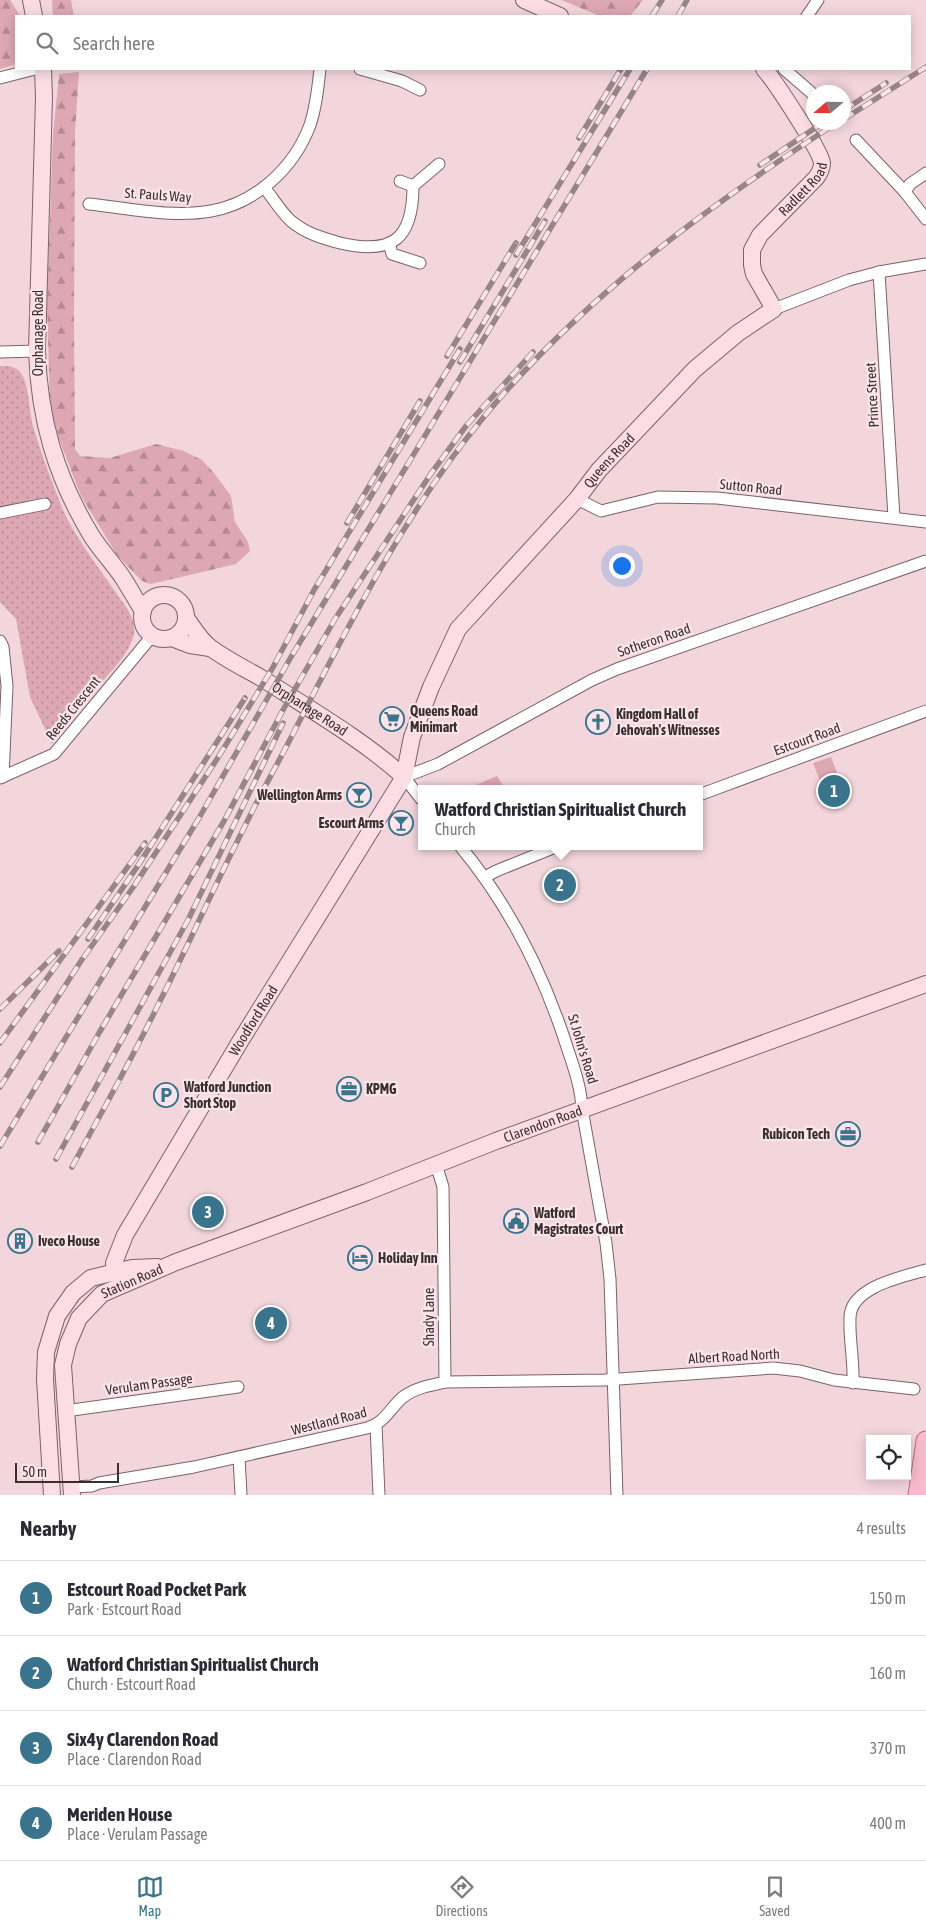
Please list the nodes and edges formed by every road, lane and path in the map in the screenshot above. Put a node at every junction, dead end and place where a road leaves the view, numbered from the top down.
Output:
1 (31, 0) edge
2 (524, 0) edge
3 (818, 0) edge
4 (34, 15) edge
5 (558, 15) edge
6 (808, 15) edge
7 (28, 70) edge
8 (43, 70) edge
9 (320, 70) edge
10 (364, 70) edge
11 (767, 70) edge
12 (785, 70) edge
13 (0, 78) edge
14 (806, 88) edge
15 (420, 90) dead end
16 (856, 140) dead end
17 (439, 164) dead end
18 (926, 173) edge
19 (400, 181) dead end
20 (413, 186) junction
21 (264, 187) junction
22 (905, 192) junction
23 (89, 204) dead end
24 (926, 219) edge
25 (389, 243) junction
26 (420, 263) dead end
27 (926, 264) edge
28 (880, 272) junction
29 (774, 309) junction
30 (37, 351) junction
31 (0, 352) edge
32 (576, 498) junction
33 (45, 504) dead end
34 (0, 513) edge
35 (894, 517) junction
36 (926, 522) edge
37 (926, 561) edge
38 (122, 577) junction
39 (154, 597) junction
40 (143, 611) junction
41 (187, 619) junction
42 (152, 636) junction
43 (172, 638) junction
44 (0, 641) edge
45 (210, 648) junction
46 (926, 711) edge
47 (2, 777) edge
48 (404, 777) junction
49 (703, 794) edge
50 (418, 795) edge
51 (463, 850) edge
52 (548, 850) edge
53 (485, 877) junction
54 (926, 984) edge
55 (582, 1109) junction
56 (436, 1164) junction
57 (125, 1235) junction
58 (162, 1267) junction
59 (137, 1268) junction
60 (926, 1270) edge
61 (114, 1271) junction
62 (102, 1294) junction
63 (613, 1379) junction
64 (445, 1382) junction
65 (853, 1383) junction
66 (238, 1386) dead end
67 (914, 1389) dead end
68 (65, 1411) junction
69 (376, 1425) junction
70 (926, 1441) edge
71 (239, 1457) junction
72 (72, 1491) edge
73 (52, 1495) edge
74 (241, 1495) edge
75 (379, 1495) edge
76 (617, 1495) edge
77 (918, 1495) edge

1 - 4 street
2 - 5 street
3 - 6 street
7 - 13 street
8 - 30 street, Orphanage Road
9 - 21 street, St. Pauls Way
10 - 15 street
11 - 29 street, Radlett Road
12 - 14 street
16 - 22 street
17 - 20 street
18 - 22 street
19 - 20 street
20 - 25 street
21 - 23 street, St. Pauls Way
21 - 25 street
22 - 24 street
25 - 26 street
27 - 28 street, Queens Road
28 - 29 street, Queens Road
28 - 35 street, Prince Street
29 - 32 street, Queens Road
30 - 31 street
30 - 38 street, Orphanage Road
32 - 35 street, Sutton Road
32 - 48 street, Queens Road
33 - 34 street
35 - 36 street, Sutton Road
37 - 48 street, Sotheron Road
38 - 39 street, Orphanage Road
38 - 40 street, Orphanage Road
39 - 40 street
39 - 41 street, Orphanage Road
40 - 42 street, Orphanage Road
41 - 43 street
41 - 45 street, Orphanage Road
42 - 43 street, Orphanage Road
42 - 47 street, Reeds Crescent
43 - 45 street, Orphanage Road
44 - 47 street
45 - 48 street, Orphanage Road
46 - 49 street, Estcourt Road
48 - 50 street
48 - 57 street, Woodford Road
51 - 53 street, St John's Road
52 - 53 street
53 - 55 street, St John's Road
54 - 55 street, Clarendon Road
55 - 56 street, Clarendon Road
55 - 63 street, St John's Road
56 - 58 street, Clarendon Road
56 - 64 street, Shady Lane
57 - 59 street
57 - 61 street, Woodford Road
58 - 59 street, Station Road
58 - 62 street, Station Road
59 - 61 street, Station Road
60 - 65 street
61 - 62 street, Woodford Road
61 - 73 street, Station Road
62 - 68 street, Station Road
63 - 64 street, Westland Road
63 - 65 street, Albert Road North
63 - 76 street, St John's Road
64 - 69 street, Westland Road
65 - 67 street, Albert Road North
66 - 68 street, Verulam Passage
68 - 72 street, Station Road
69 - 71 street, Westland Road
69 - 75 street
70 - 77 main road
71 - 72 street, Westland Road
71 - 74 street

